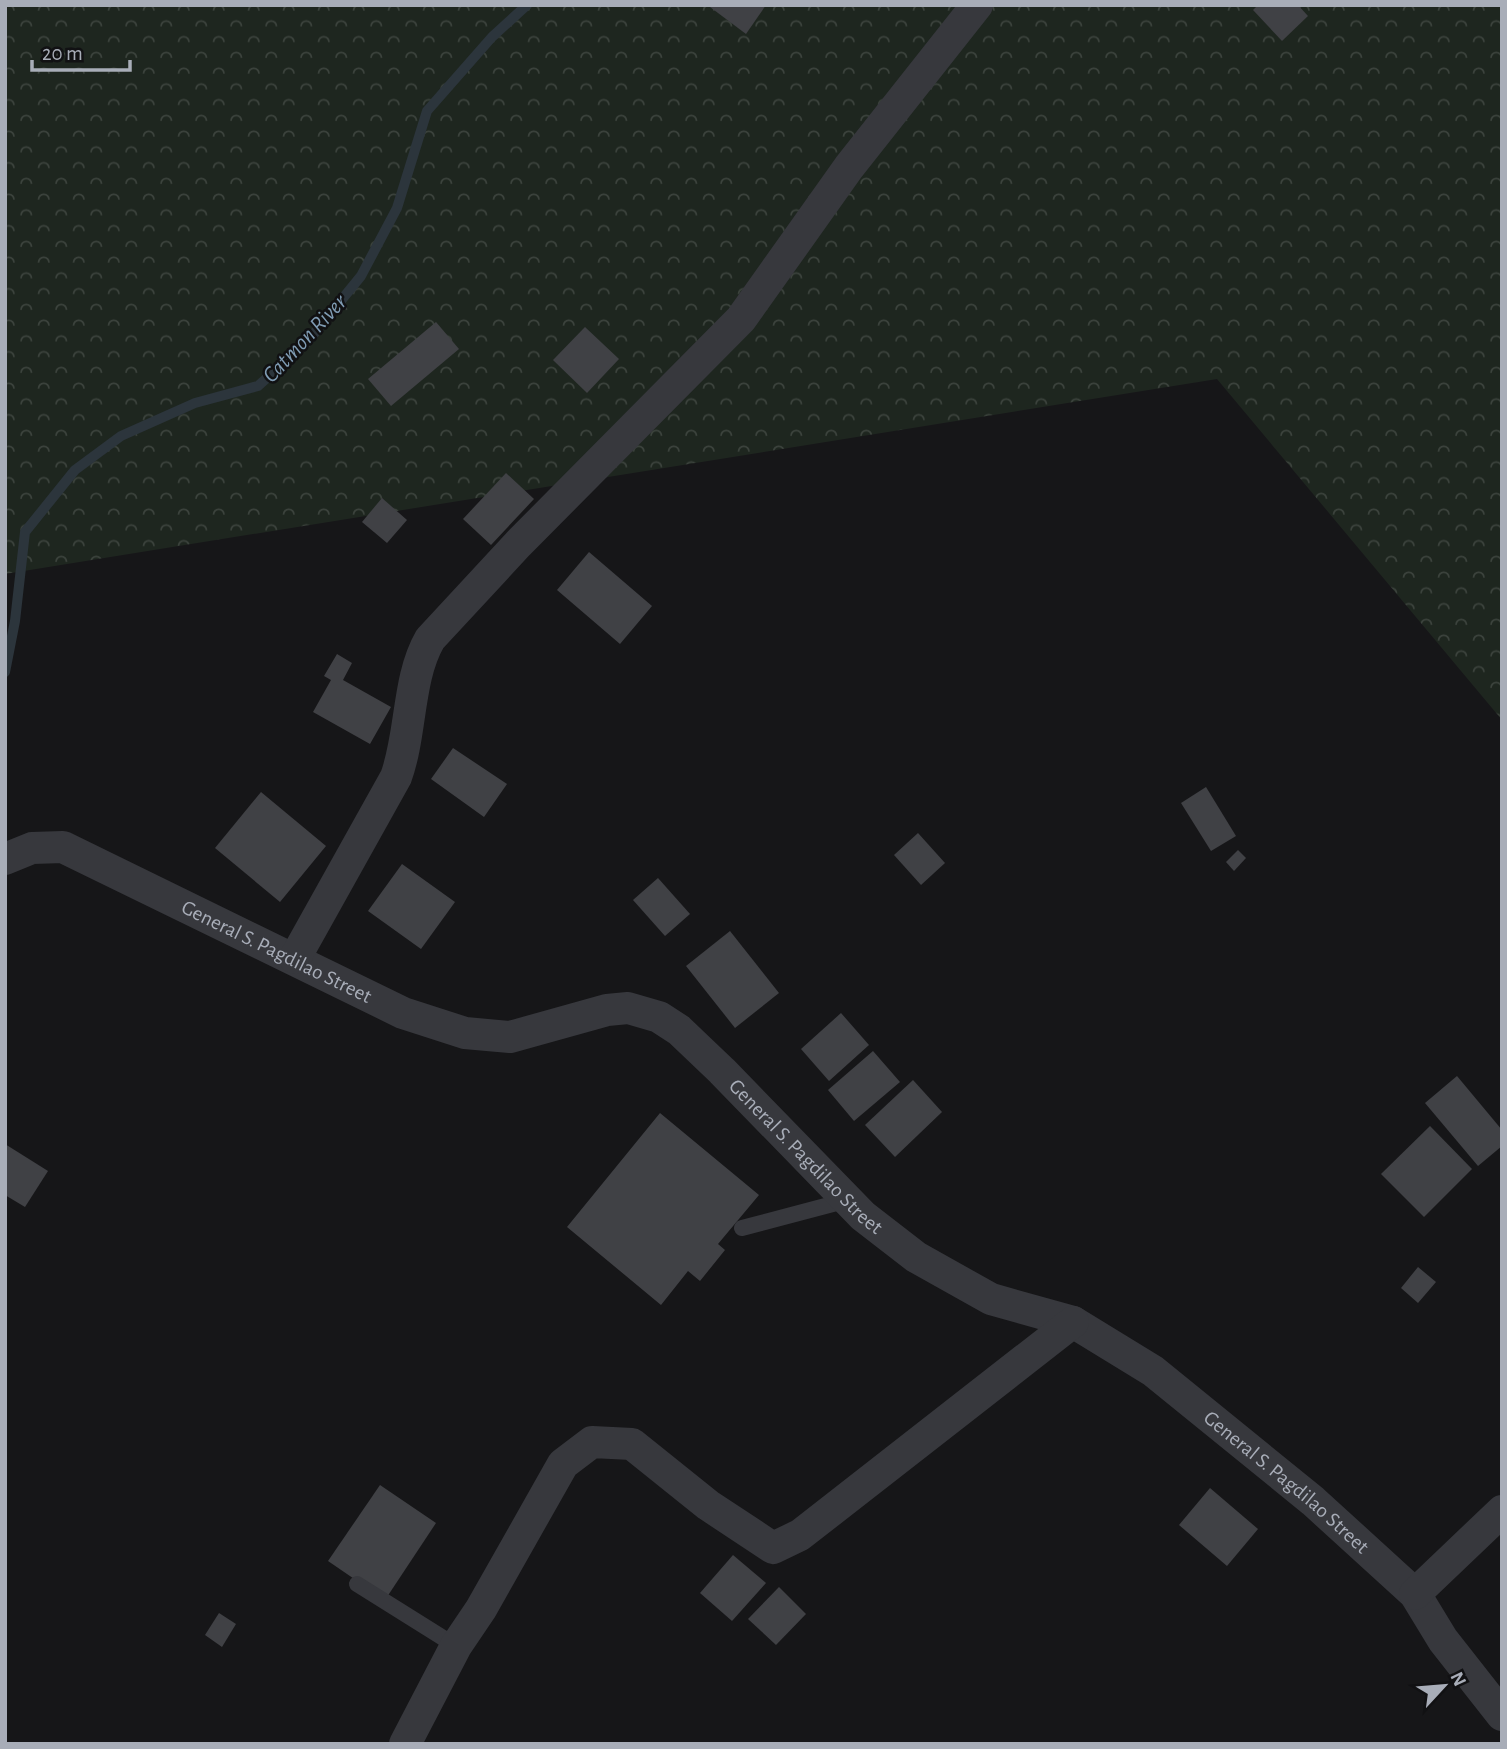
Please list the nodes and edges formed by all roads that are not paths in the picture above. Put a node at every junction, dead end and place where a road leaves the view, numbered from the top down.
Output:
1 (976, 5) edge
2 (5, 859) edge
3 (295, 958) junction
4 (848, 1200) junction
5 (742, 1228) dead end
6 (1073, 1322) junction
7 (1502, 1511) edge
8 (357, 1584) dead end
9 (1415, 1594) junction
10 (456, 1646) junction
11 (1502, 1715) edge
12 (405, 1744) edge

1 - 3 street
2 - 3 street, General S. Pagdilao Street
3 - 4 street, General S. Pagdilao Street
4 - 5 lane
4 - 6 street, General S. Pagdilao Street
6 - 9 street, General S. Pagdilao Street
6 - 10 street
7 - 9 street
8 - 10 lane
9 - 11 street, General S. Pagdilao Street
10 - 12 street

